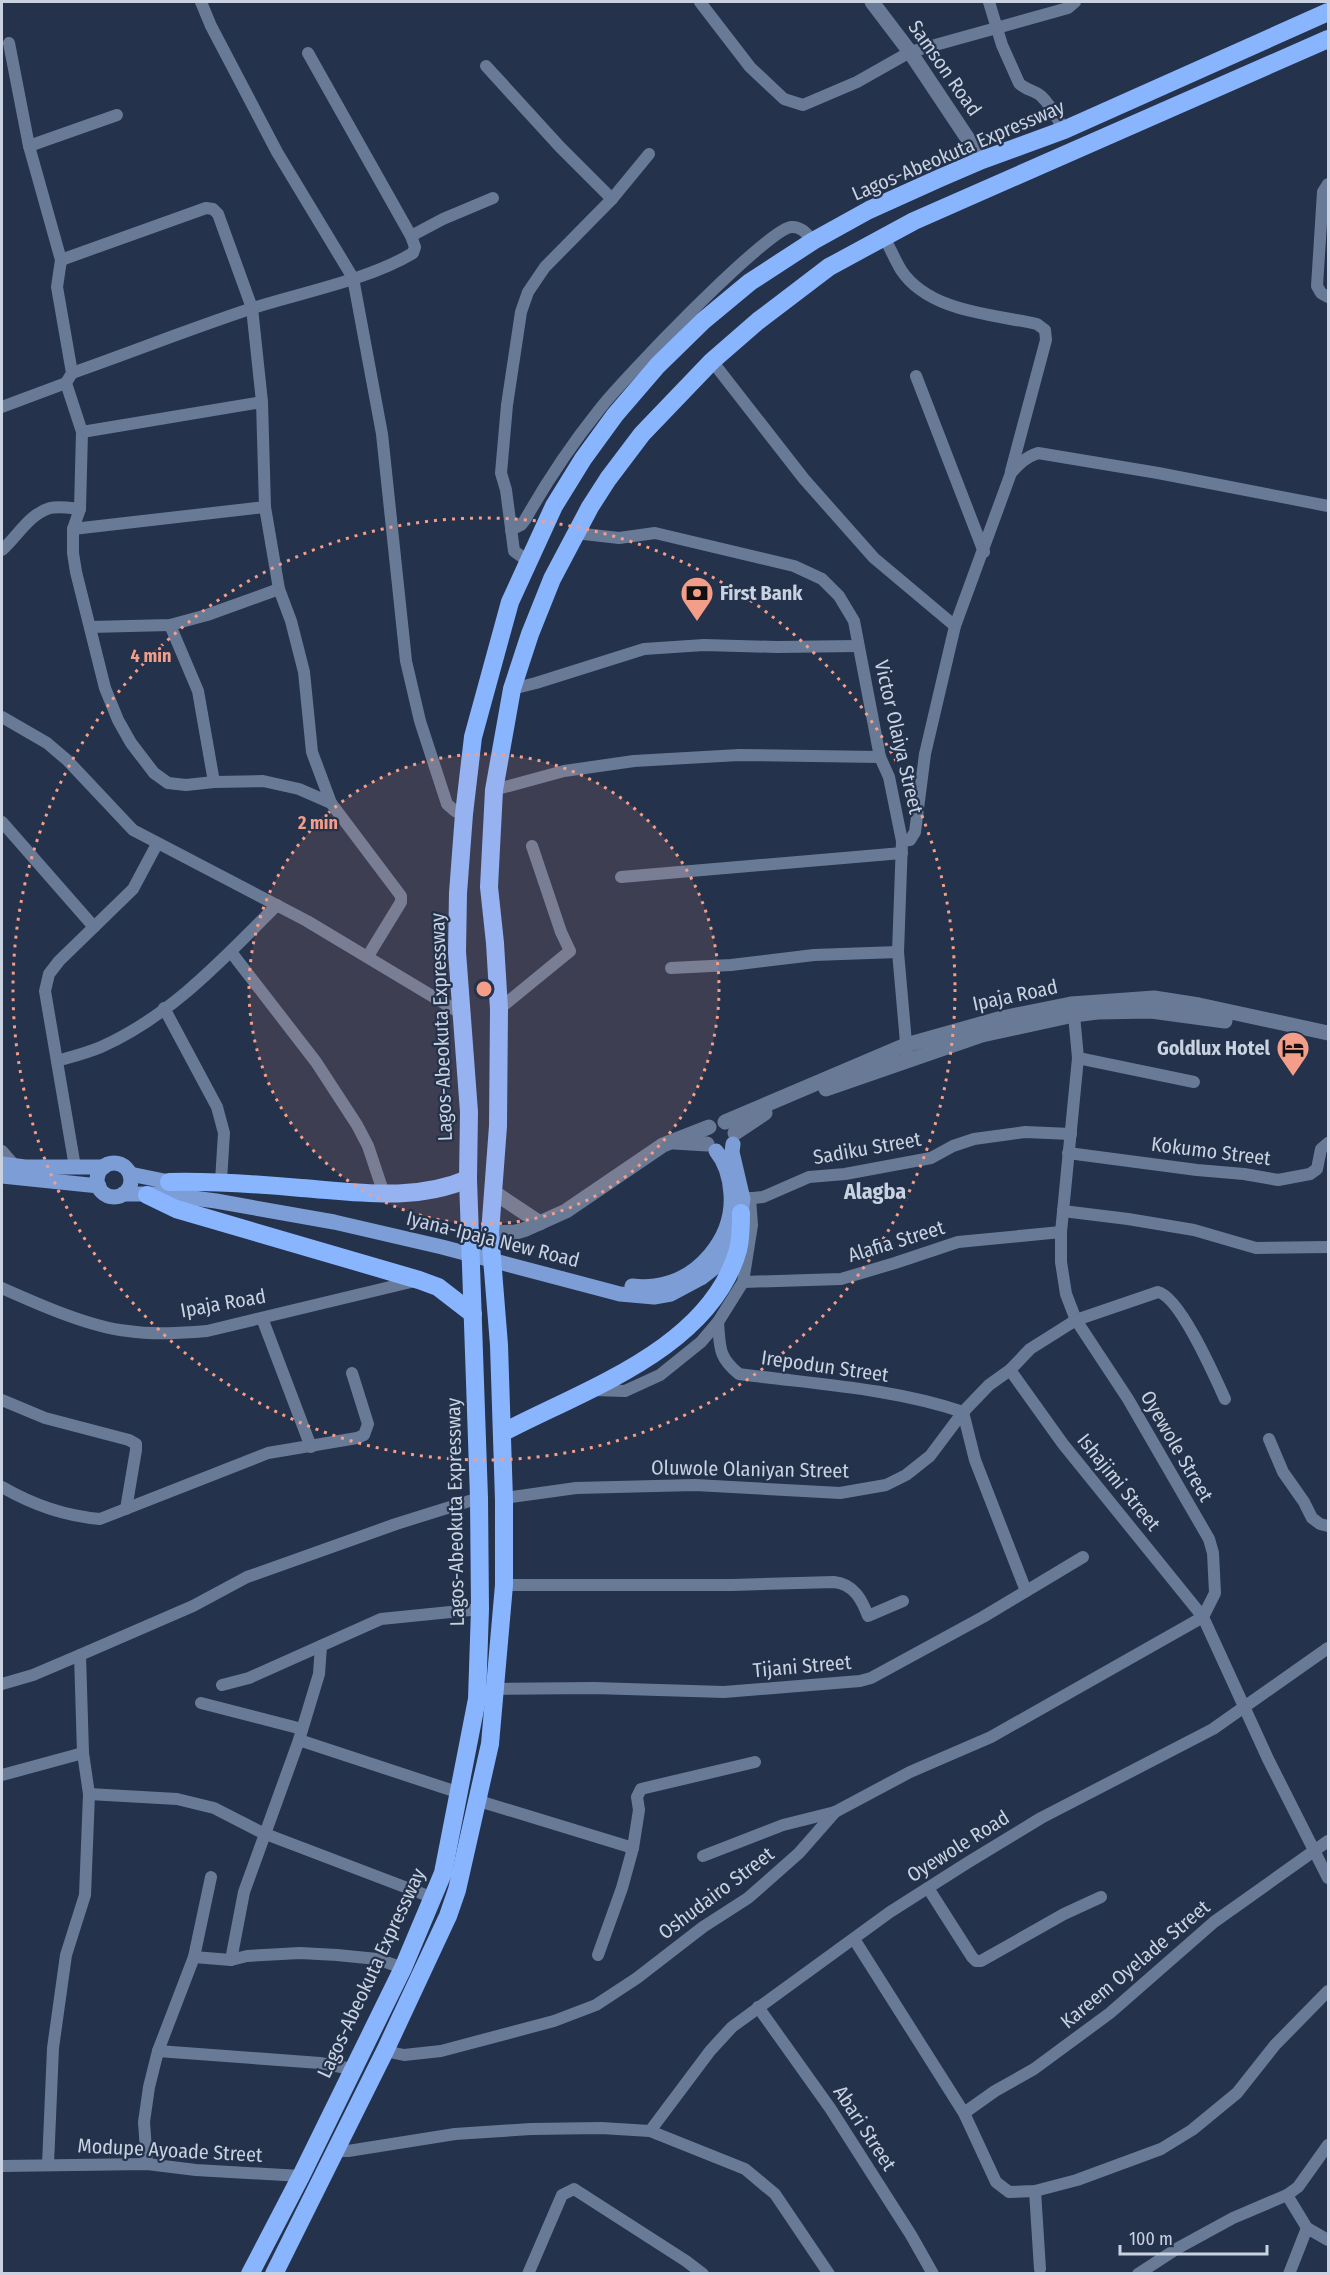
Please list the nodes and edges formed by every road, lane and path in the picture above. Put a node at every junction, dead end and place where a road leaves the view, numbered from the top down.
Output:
1 (201, 2) edge
2 (700, 2) edge
3 (872, 2) edge
4 (989, 2) edge
5 (1075, 2) edge
6 (1329, 12) edge
7 (996, 27) junction
8 (1329, 39) edge
9 (9, 43) dead end
10 (910, 52) junction
11 (308, 53) dead end
12 (486, 66) dead end
13 (117, 115) dead end
14 (1064, 130) junction
15 (29, 146) junction
16 (649, 154) dead end
17 (982, 160) junction
18 (1329, 184) edge
19 (493, 198) dead end
20 (612, 199) junction
21 (411, 236) junction
22 (886, 236) junction
23 (813, 241) junction
24 (61, 260) junction
25 (353, 278) junction
26 (1329, 297) edge
27 (252, 308) junction
28 (712, 361) junction
29 (916, 376) dead end
30 (69, 378) junction
31 (262, 402) junction
32 (2, 407) edge
33 (82, 432) junction
34 (1011, 473) junction
35 (1329, 506) edge
36 (265, 507) junction
37 (80, 509) junction
38 (74, 530) junction
39 (512, 530) junction
40 (576, 533) junction
41 (3, 545) edge
42 (984, 552) junction
43 (528, 561) junction
44 (279, 589) junction
45 (170, 625) junction
46 (90, 627) junction
47 (955, 627) junction
48 (858, 646) junction
49 (512, 689) junction
50 (2, 717) edge
51 (880, 757) junction
52 (214, 782) junction
53 (494, 790) junction
54 (331, 803) junction
55 (464, 814) junction
56 (2, 822) edge
57 (157, 844) junction
58 (532, 846) dead end
59 (902, 847) junction
60 (621, 877) dead end
61 (277, 904) junction
62 (94, 927) junction
63 (231, 952) junction
64 (898, 952) junction
65 (368, 956) junction
66 (671, 968) dead end
67 (164, 1008) junction
68 (499, 1009) junction
69 (462, 1014) junction
70 (1074, 1015) junction
71 (1329, 1033) edge
72 (1329, 1042) edge
73 (906, 1045) junction
74 (1078, 1058) junction
75 (57, 1061) junction
76 (908, 1061) junction
77 (1194, 1082) dead end
78 (709, 1127) junction
79 (731, 1133) junction
80 (1071, 1134) junction
81 (671, 1142) junction
82 (1329, 1143) edge
83 (711, 1148) junction
84 (2, 1151) edge
85 (1068, 1153) junction
86 (8, 1165) edge
87 (75, 1167) junction
88 (104, 1167) junction
89 (130, 1174) junction
90 (2, 1176) edge
91 (468, 1179) junction
92 (221, 1181) junction
93 (169, 1182) junction
94 (99, 1186) junction
95 (492, 1191) junction
96 (123, 1194) junction
97 (384, 1194) junction
98 (147, 1195) junction
99 (744, 1204) junction
100 (1062, 1211) junction
101 (540, 1223) junction
102 (1061, 1232) junction
103 (490, 1233) junction
104 (441, 1243) junction
105 (1329, 1246) edge
106 (533, 1268) junction
107 (419, 1280) junction
108 (743, 1282) junction
109 (2, 1288) edge
110 (473, 1314) junction
111 (262, 1318) junction
112 (1076, 1320) junction
113 (718, 1322) junction
114 (1010, 1370) junction
115 (352, 1373) dead end
116 (590, 1389) junction
117 (1225, 1399) dead end
118 (2, 1400) edge
119 (963, 1412) junction
120 (502, 1433) junction
121 (1269, 1439) dead end
122 (310, 1447) junction
123 (2, 1487) edge
124 (479, 1498) junction
125 (504, 1498) junction
126 (126, 1509) junction
127 (1329, 1526) edge
128 (1083, 1557) dead end
129 (504, 1585) junction
130 (1026, 1591) junction
131 (903, 1601) dead end
132 (480, 1609) junction
133 (1203, 1617) junction
134 (321, 1646) junction
135 (1329, 1648) edge
136 (80, 1655) junction
137 (2, 1684) edge
138 (222, 1685) dead end
139 (493, 1689) junction
140 (201, 1703) dead end
141 (1245, 1709) junction
142 (300, 1734) junction
143 (83, 1753) junction
144 (755, 1762) dead end
145 (2, 1775) edge
146 (460, 1793) junction
147 (89, 1794) junction
148 (479, 1801) junction
149 (835, 1812) junction
150 (263, 1833) junction
151 (1329, 1841) edge
152 (633, 1848) junction
153 (1314, 1852) junction
154 (703, 1856) dead end
155 (211, 1877) dead end
156 (1329, 1878) edge
157 (928, 1888) junction
158 (431, 1897) junction
159 (1101, 1897) dead end
160 (854, 1939) junction
161 (598, 1955) dead end
162 (194, 1957) junction
163 (231, 1960) junction
164 (403, 1968) junction
165 (1329, 1992) edge
166 (758, 2007) junction
167 (158, 2051) junction
168 (385, 2051) junction
169 (352, 2070) junction
170 (964, 2113) junction
171 (650, 2131) junction
172 (1329, 2145) edge
173 (334, 2151) junction
174 (48, 2164) junction
175 (147, 2164) junction
176 (2, 2166) edge
177 (301, 2176) junction
178 (1035, 2191) junction
179 (1287, 2195) junction
180 (1307, 2228) junction
181 (1329, 2240) edge
182 (1040, 2269) dead end
183 (250, 2274) edge
184 (274, 2274) edge
185 (528, 2274) edge
186 (703, 2274) edge
187 (829, 2274) edge
188 (933, 2274) edge
189 (1138, 2274) edge
190 (1289, 2274) edge

1 - 25 street
2 - 10 street
3 - 10 main road, Samson Road
4 - 7 street
5 - 7 street
6 - 14 highway, Lagos-Abeokuta Expressway
7 - 10 street
7 - 14 street
8 - 22 highway
9 - 15 street
10 - 17 main road, Samson Road
11 - 21 street
12 - 20 street
13 - 15 street
14 - 17 highway, Lagos-Abeokuta Expressway
15 - 24 street
16 - 20 street
17 - 23 highway, Lagos-Abeokuta Expressway
18 - 26 street
19 - 21 street
20 - 39 street
21 - 25 street
22 - 28 highway
22 - 34 street
23 - 39 street
23 - 43 highway, Lagos-Abeokuta Expressway
24 - 27 street
24 - 30 street
25 - 27 street
25 - 55 street
27 - 30 street
27 - 31 street
28 - 40 highway
28 - 47 street
29 - 42 street
30 - 32 street
30 - 33 street
31 - 33 street
31 - 36 street
33 - 37 street
34 - 35 street
34 - 42 street
36 - 38 street
36 - 44 street
37 - 38 street
37 - 41 street
38 - 46 street
39 - 43 street
40 - 48 street, Victor Olaiya Street
40 - 49 highway
42 - 47 street
43 - 55 highway, Lagos-Abeokuta Expressway
44 - 45 street
44 - 54 street
45 - 46 street
45 - 52 street
46 - 52 street
47 - 59 street
48 - 49 street
48 - 51 street, Victor Olaiya Street
49 - 53 highway
50 - 57 street
51 - 53 street
51 - 59 street, Victor Olaiya Street
52 - 54 street
53 - 68 highway
54 - 65 street
55 - 69 highway, Lagos-Abeokuta Expressway
56 - 62 street
57 - 61 street
57 - 62 street
58 - 68 street
59 - 60 street
59 - 64 street, Victor Olaiya Street
61 - 63 street
61 - 65 street
62 - 75 street
63 - 67 street
63 - 97 street
64 - 66 street
64 - 73 street, Victor Olaiya Street
65 - 69 street
67 - 75 street
67 - 92 street
68 - 95 highway
69 - 91 highway, Lagos-Abeokuta Expressway
70 - 72 main road, Ipaja Road
70 - 74 street, Oyewole Street
70 - 76 main road, Ipaja Road
71 - 73 main road, Ipaja Road
73 - 76 street, Victor Olaiya Street
73 - 79 main road, Ipaja Road
74 - 77 street
74 - 80 street, Oyewole Street
75 - 87 street
76 - 79 main road, Ipaja Road
78 - 79 main road
78 - 81 main road
78 - 83 main road
79 - 83 main road
79 - 99 main road
80 - 85 street, Oyewole Street
80 - 99 street, Sadiku Street
81 - 83 main road
81 - 101 main road
82 - 85 street, Kokumo Street
83 - 106 main road, Iyana-Ipaja New Road
84 - 86 street
85 - 100 street, Oyewole Street
86 - 87 main road
87 - 88 main road
88 - 89 main road
88 - 94 main road
89 - 93 main road, Iyana-Ipaja New Road
89 - 96 main road
90 - 94 main road
91 - 97 highway
91 - 110 highway, Lagos-Abeokuta Expressway
92 - 93 highway
92 - 97 highway
93 - 104 main road, Iyana-Ipaja New Road
94 - 96 main road
95 - 101 main road
95 - 103 highway
96 - 98 main road, Iyana-Ipaja New Road
98 - 104 main road, Iyana-Ipaja New Road
98 - 107 highway
99 - 106 main road, Iyana-Ipaja New Road
99 - 108 street
99 - 116 highway
100 - 102 street, Oyewole Street
100 - 105 street
101 - 103 main road
102 - 108 street, Alafia Street
102 - 112 street, Oyewole Street
103 - 120 highway
104 - 106 main road, Iyana-Ipaja New Road
107 - 110 highway
107 - 111 street, Ipaja Road
108 - 113 street
109 - 111 street, Ipaja Road
110 - 124 highway, Lagos-Abeokuta Expressway
111 - 122 street
112 - 114 street, Oluwole Olaniyan Street
112 - 117 street, Oluwole Olaniyan Street
112 - 133 street, Oyewole Street
113 - 116 street
113 - 119 street, Irepodun Street
114 - 119 street, Oluwole Olaniyan Street
114 - 133 street, Ishajimi Street
115 - 122 street
116 - 120 highway
118 - 126 street
119 - 125 street, Oluwole Olaniyan Street
119 - 130 street
120 - 125 highway
121 - 127 street
122 - 126 street
123 - 126 street
124 - 132 highway, Lagos-Abeokuta Expressway
124 - 136 street
125 - 129 highway
128 - 130 street, Tijani Street
129 - 131 street
129 - 139 highway
130 - 139 street, Tijani Street
132 - 134 street
132 - 146 highway, Lagos-Abeokuta Expressway
133 - 141 street
133 - 149 street, Oshudairo Street
134 - 138 street
134 - 142 street
135 - 141 street, Oyewole Road
136 - 137 street
136 - 143 street
139 - 148 highway
140 - 142 street
141 - 153 street
141 - 157 street, Oyewole Road
142 - 146 street
142 - 150 street
143 - 145 street
143 - 147 street
144 - 152 street
146 - 158 highway, Lagos-Abeokuta Expressway
147 - 150 street
147 - 174 street
148 - 152 street
148 - 168 highway
149 - 154 street
149 - 168 street, Oshudairo Street
150 - 158 street
150 - 163 street
151 - 153 street, Kareem Oyelade Street
152 - 161 street
153 - 156 street
153 - 170 street, Kareem Oyelade Street
155 - 162 street
157 - 159 street
157 - 160 street, Oyewole Road
158 - 164 highway, Lagos-Abeokuta Expressway
160 - 166 street, Oyewole Road
160 - 170 street
162 - 163 street
162 - 167 street
163 - 164 street
164 - 169 highway, Lagos-Abeokuta Expressway
165 - 178 street
166 - 171 street, Oyewole Road
166 - 188 street, Abari Street
167 - 169 street
167 - 175 street
168 - 173 highway
169 - 177 highway, Lagos-Abeokuta Expressway
170 - 178 street
171 - 173 street
171 - 187 street
172 - 179 street
173 - 184 highway
174 - 175 street, Modupe Ayoade Street
174 - 176 street, Modupe Ayoade Street
175 - 177 street, Modupe Ayoade Street
177 - 183 highway, Lagos-Abeokuta Expressway
178 - 182 street
179 - 180 street
179 - 189 street
180 - 181 street
180 - 190 street
185 - 186 street

